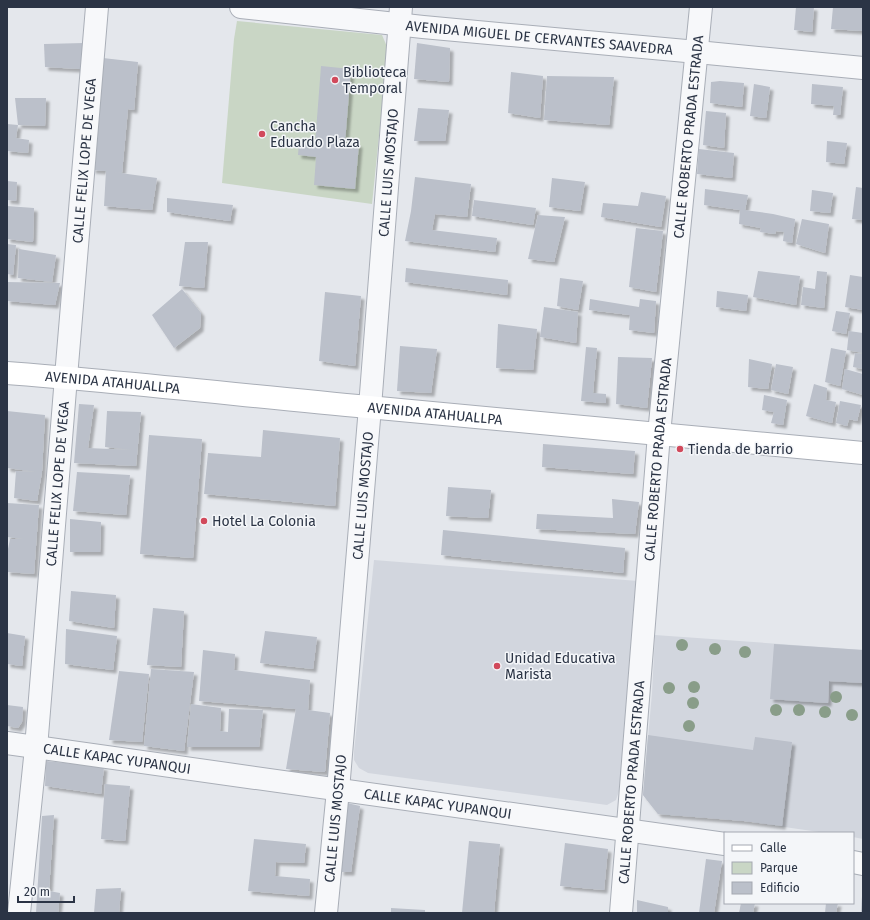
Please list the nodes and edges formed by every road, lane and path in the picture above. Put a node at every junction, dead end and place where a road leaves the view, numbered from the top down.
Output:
1 (97, 7) edge
2 (241, 7) edge
3 (701, 7) edge
4 (400, 16) edge
5 (697, 52) junction
6 (863, 68) edge
7 (7, 373) edge
8 (66, 377) junction
9 (370, 407) junction
10 (660, 434) junction
11 (863, 454) edge
12 (7, 744) edge
13 (36, 748) junction
14 (338, 790) junction
15 (628, 831) junction
16 (724, 844) edge
17 (19, 913) edge
18 (326, 913) edge
19 (621, 913) edge

1 - 8 street, CALLE FELIX LOPE DE VEGA
2 - 4 street, AVENIDA MIGUEL DE CERVANTES SAAVEDRA
3 - 5 street, CALLE ROBERTO PRADA ESTRADA
4 - 5 street, AVENIDA MIGUEL DE CERVANTES SAAVEDRA
4 - 9 street, CALLE LUIS MOSTAJO
5 - 6 street, AVENIDA MIGUEL DE CERVANTES SAAVEDRA
5 - 10 street, CALLE ROBERTO PRADA ESTRADA
7 - 8 main road, AVENIDA ATAHUALLPA
8 - 9 main road, AVENIDA ATAHUALLPA
8 - 13 street, CALLE FELIX LOPE DE VEGA
9 - 10 main road, AVENIDA ATAHUALLPA
9 - 14 street, CALLE LUIS MOSTAJO
10 - 11 main road, AVENIDA ATAHUALLPA
10 - 15 street, CALLE ROBERTO PRADA ESTRADA
12 - 13 street, CALLE KAPAC YUPANQUI
13 - 14 street, CALLE KAPAC YUPANQUI
13 - 17 street, CALLE FELIX LOPE DE VEGA
14 - 15 street, CALLE KAPAC YUPANQUI
14 - 18 street, CALLE LUIS MOSTAJO
15 - 16 street, CALLE KAPAC YUPANQUI
15 - 19 street, CALLE ROBERTO PRADA ESTRADA

